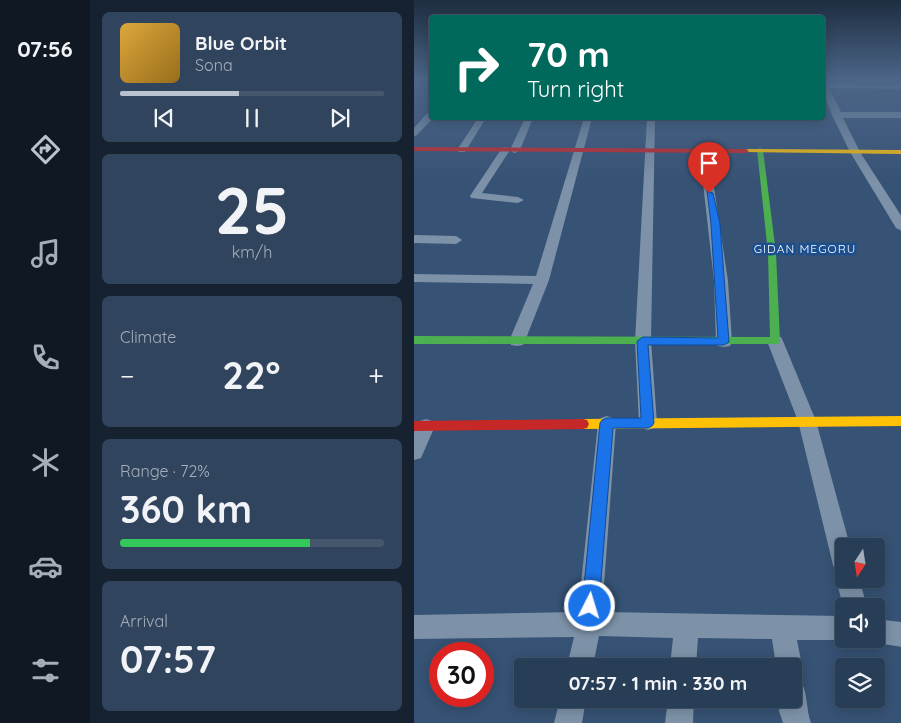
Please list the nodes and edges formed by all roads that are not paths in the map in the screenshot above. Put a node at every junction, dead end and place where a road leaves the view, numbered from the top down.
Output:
1 (836, 115) joint
2 (901, 115) edge
3 (429, 116) edge
4 (481, 120) edge
5 (528, 120) edge
6 (587, 120) edge
7 (652, 120) edge
8 (414, 133) edge
9 (414, 149) edge
10 (462, 150) junction
11 (510, 150) junction
12 (579, 150) junction
13 (717, 150) junction
14 (760, 150) junction
15 (650, 151) junction
16 (855, 152) junction
17 (901, 152) edge
18 (518, 200) dead end
19 (884, 202) junction
20 (901, 202) edge
21 (901, 228) edge
22 (414, 239) edge
23 (456, 240) dead end
24 (414, 278) edge
25 (542, 280) junction
26 (414, 340) edge
27 (517, 341) junction
28 (643, 341) junction
29 (775, 341) junction
30 (724, 342) junction
31 (807, 421) junction
32 (901, 421) edge
33 (607, 423) junction
34 (648, 423) junction
35 (420, 426) edge
36 (414, 452) edge
37 (837, 538) edge
38 (588, 624) junction
39 (686, 626) junction
40 (414, 627) edge
41 (782, 627) junction
42 (835, 628) edge
43 (885, 632) edge
44 (901, 635) edge
45 (582, 658) edge
46 (684, 658) edge
47 (788, 658) edge
48 (571, 708) edge
49 (680, 708) edge
50 (793, 708) edge
51 (568, 723) edge
52 (679, 723) edge
53 (797, 723) edge

1 - 2 street
1 - 16 street
3 - 8 street
4 - 10 street
5 - 11 street
6 - 12 street
7 - 15 street
9 - 10 street
10 - 11 street
11 - 12 street
11 - 18 street
12 - 15 street
12 - 25 street
13 - 14 street
13 - 15 street
13 - 30 street
14 - 16 street
14 - 29 street
15 - 28 street
16 - 17 street
16 - 19 street
19 - 20 street
19 - 21 street
22 - 23 street
24 - 25 street
25 - 27 street
26 - 27 street
27 - 28 street
28 - 30 street
28 - 34 street
29 - 30 street
29 - 31 street
31 - 32 street
31 - 34 street
31 - 37 street
33 - 34 street
33 - 35 street
33 - 38 street
35 - 36 street
38 - 39 street
38 - 40 street
38 - 45 street
39 - 41 street
39 - 46 street
41 - 42 street
41 - 47 street
43 - 44 street
48 - 51 street
49 - 52 street
50 - 53 street

